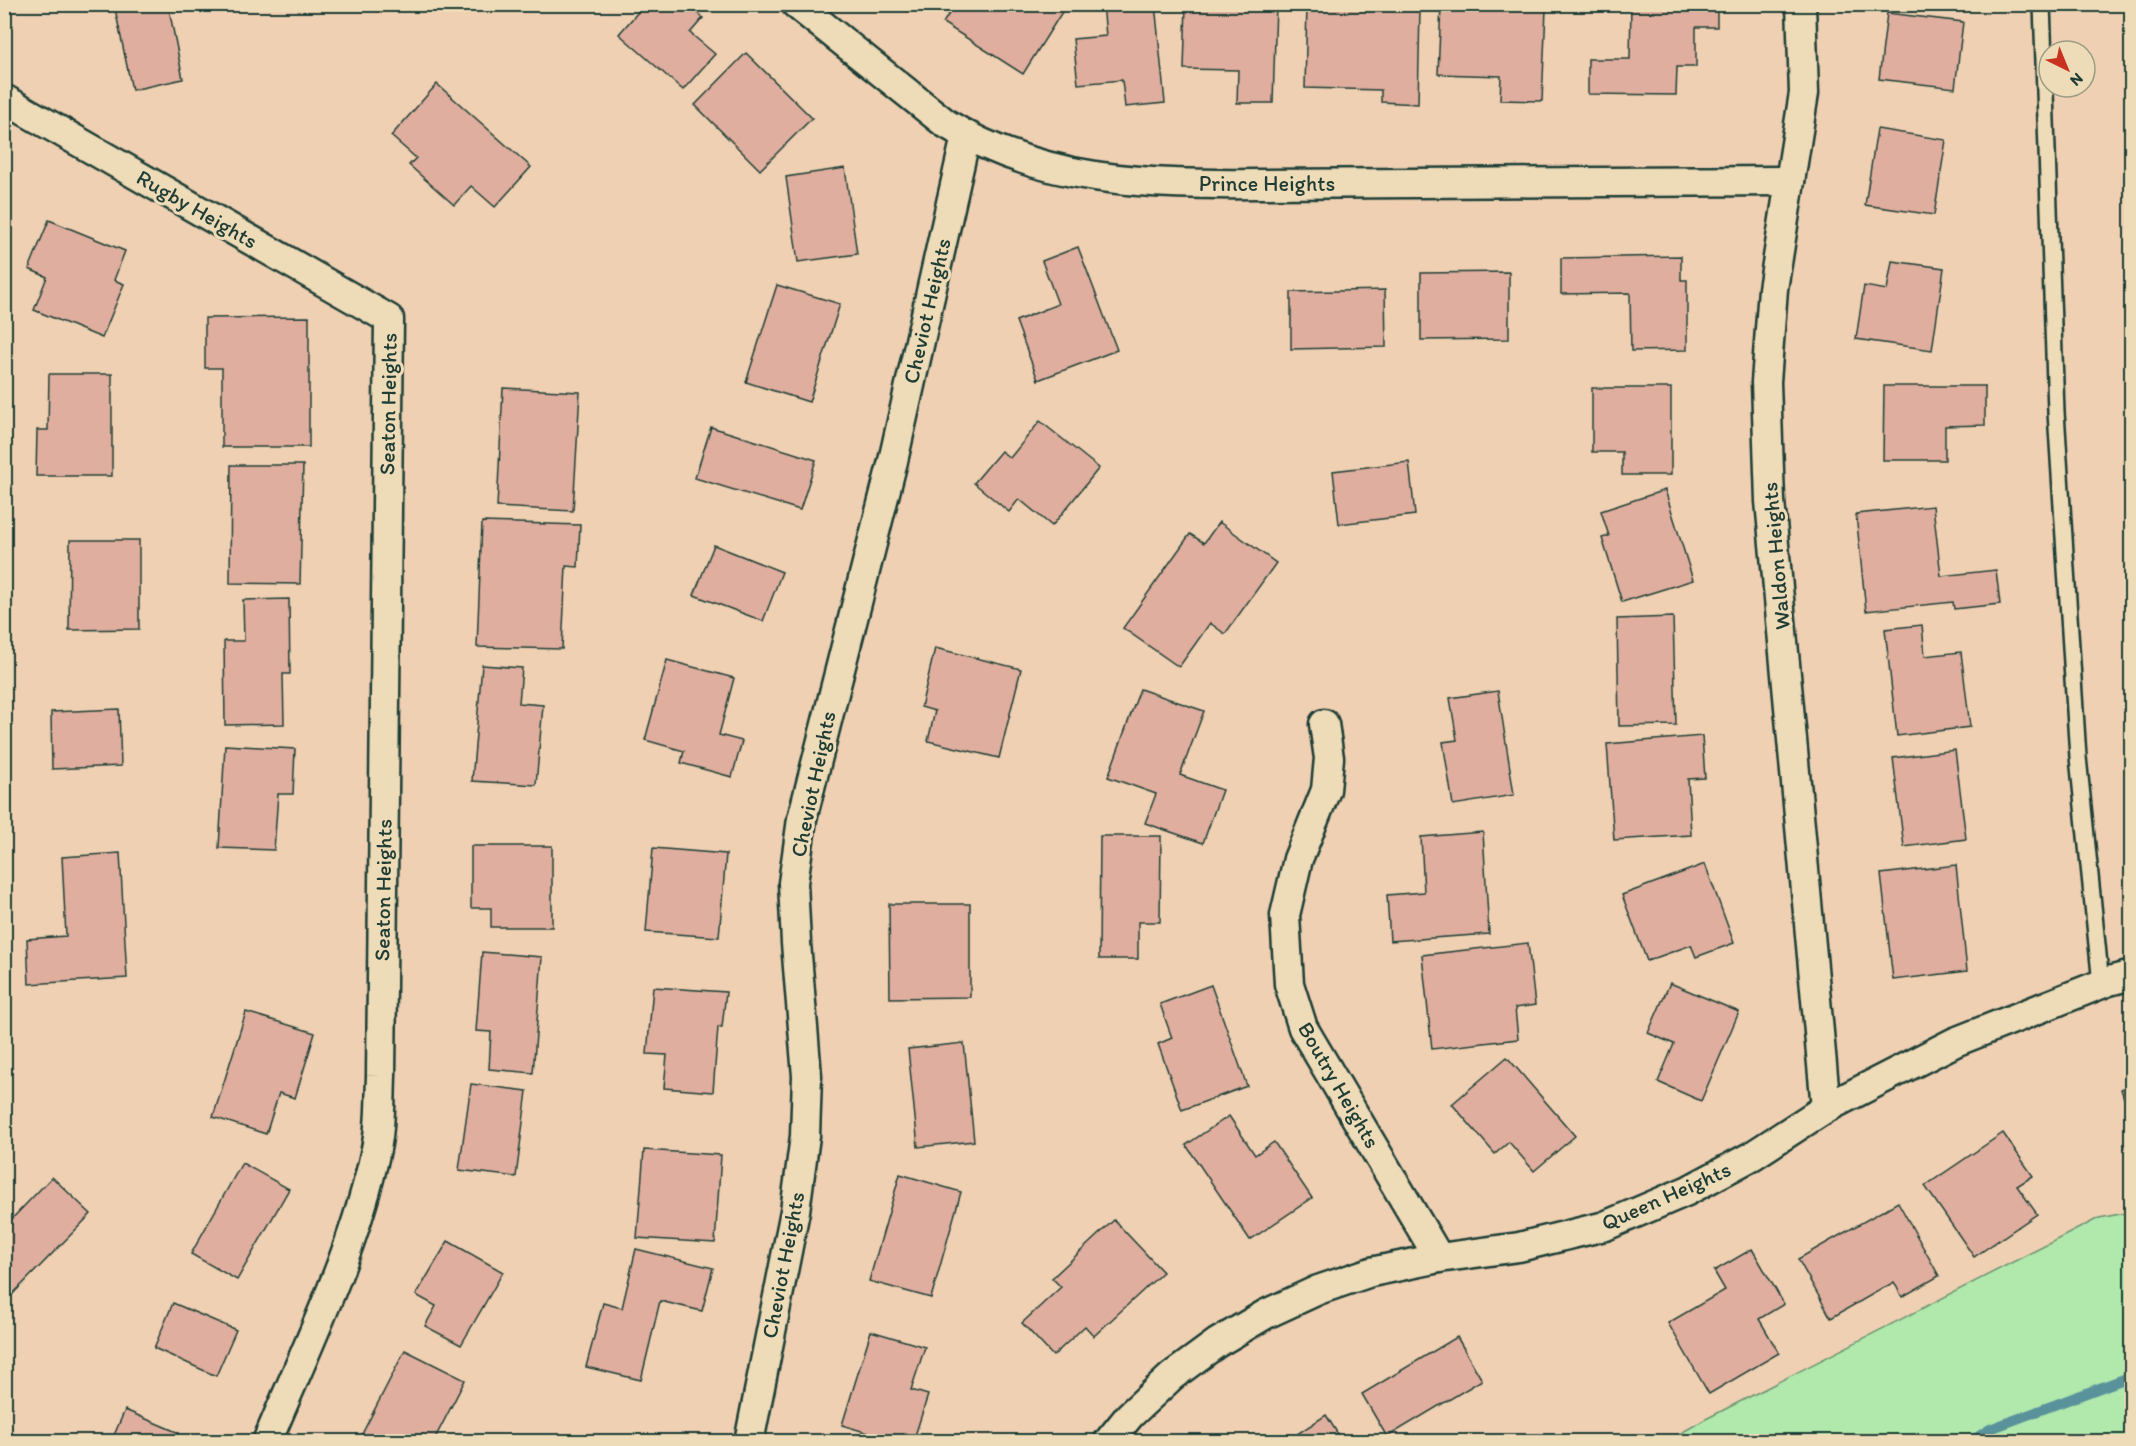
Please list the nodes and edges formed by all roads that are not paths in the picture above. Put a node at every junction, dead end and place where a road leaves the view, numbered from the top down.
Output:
1 (796, 4) edge
2 (1801, 4) edge
3 (2042, 4) edge
4 (4, 99) edge
5 (966, 136) junction
6 (1790, 181) junction
7 (389, 319) joint
8 (1324, 724) dead end
9 (2132, 975) edge
10 (2101, 984) junction
11 (1826, 1108) junction
12 (1439, 1258) junction
13 (267, 1442) edge
14 (749, 1442) edge
15 (1108, 1442) edge

1 - 5 street, Prince Heights
2 - 6 street, Waldon Heights
3 - 10 lane
4 - 7 street, Rugby Heights
5 - 6 street, Prince Heights
5 - 14 street, Cheviot Heights
6 - 11 street, Waldon Heights
7 - 13 street, Seaton Heights
8 - 12 street, Boutry Heights
9 - 10 street, Queen Heights
10 - 11 street, Queen Heights
11 - 12 street, Queen Heights
12 - 15 street, Queen Heights

